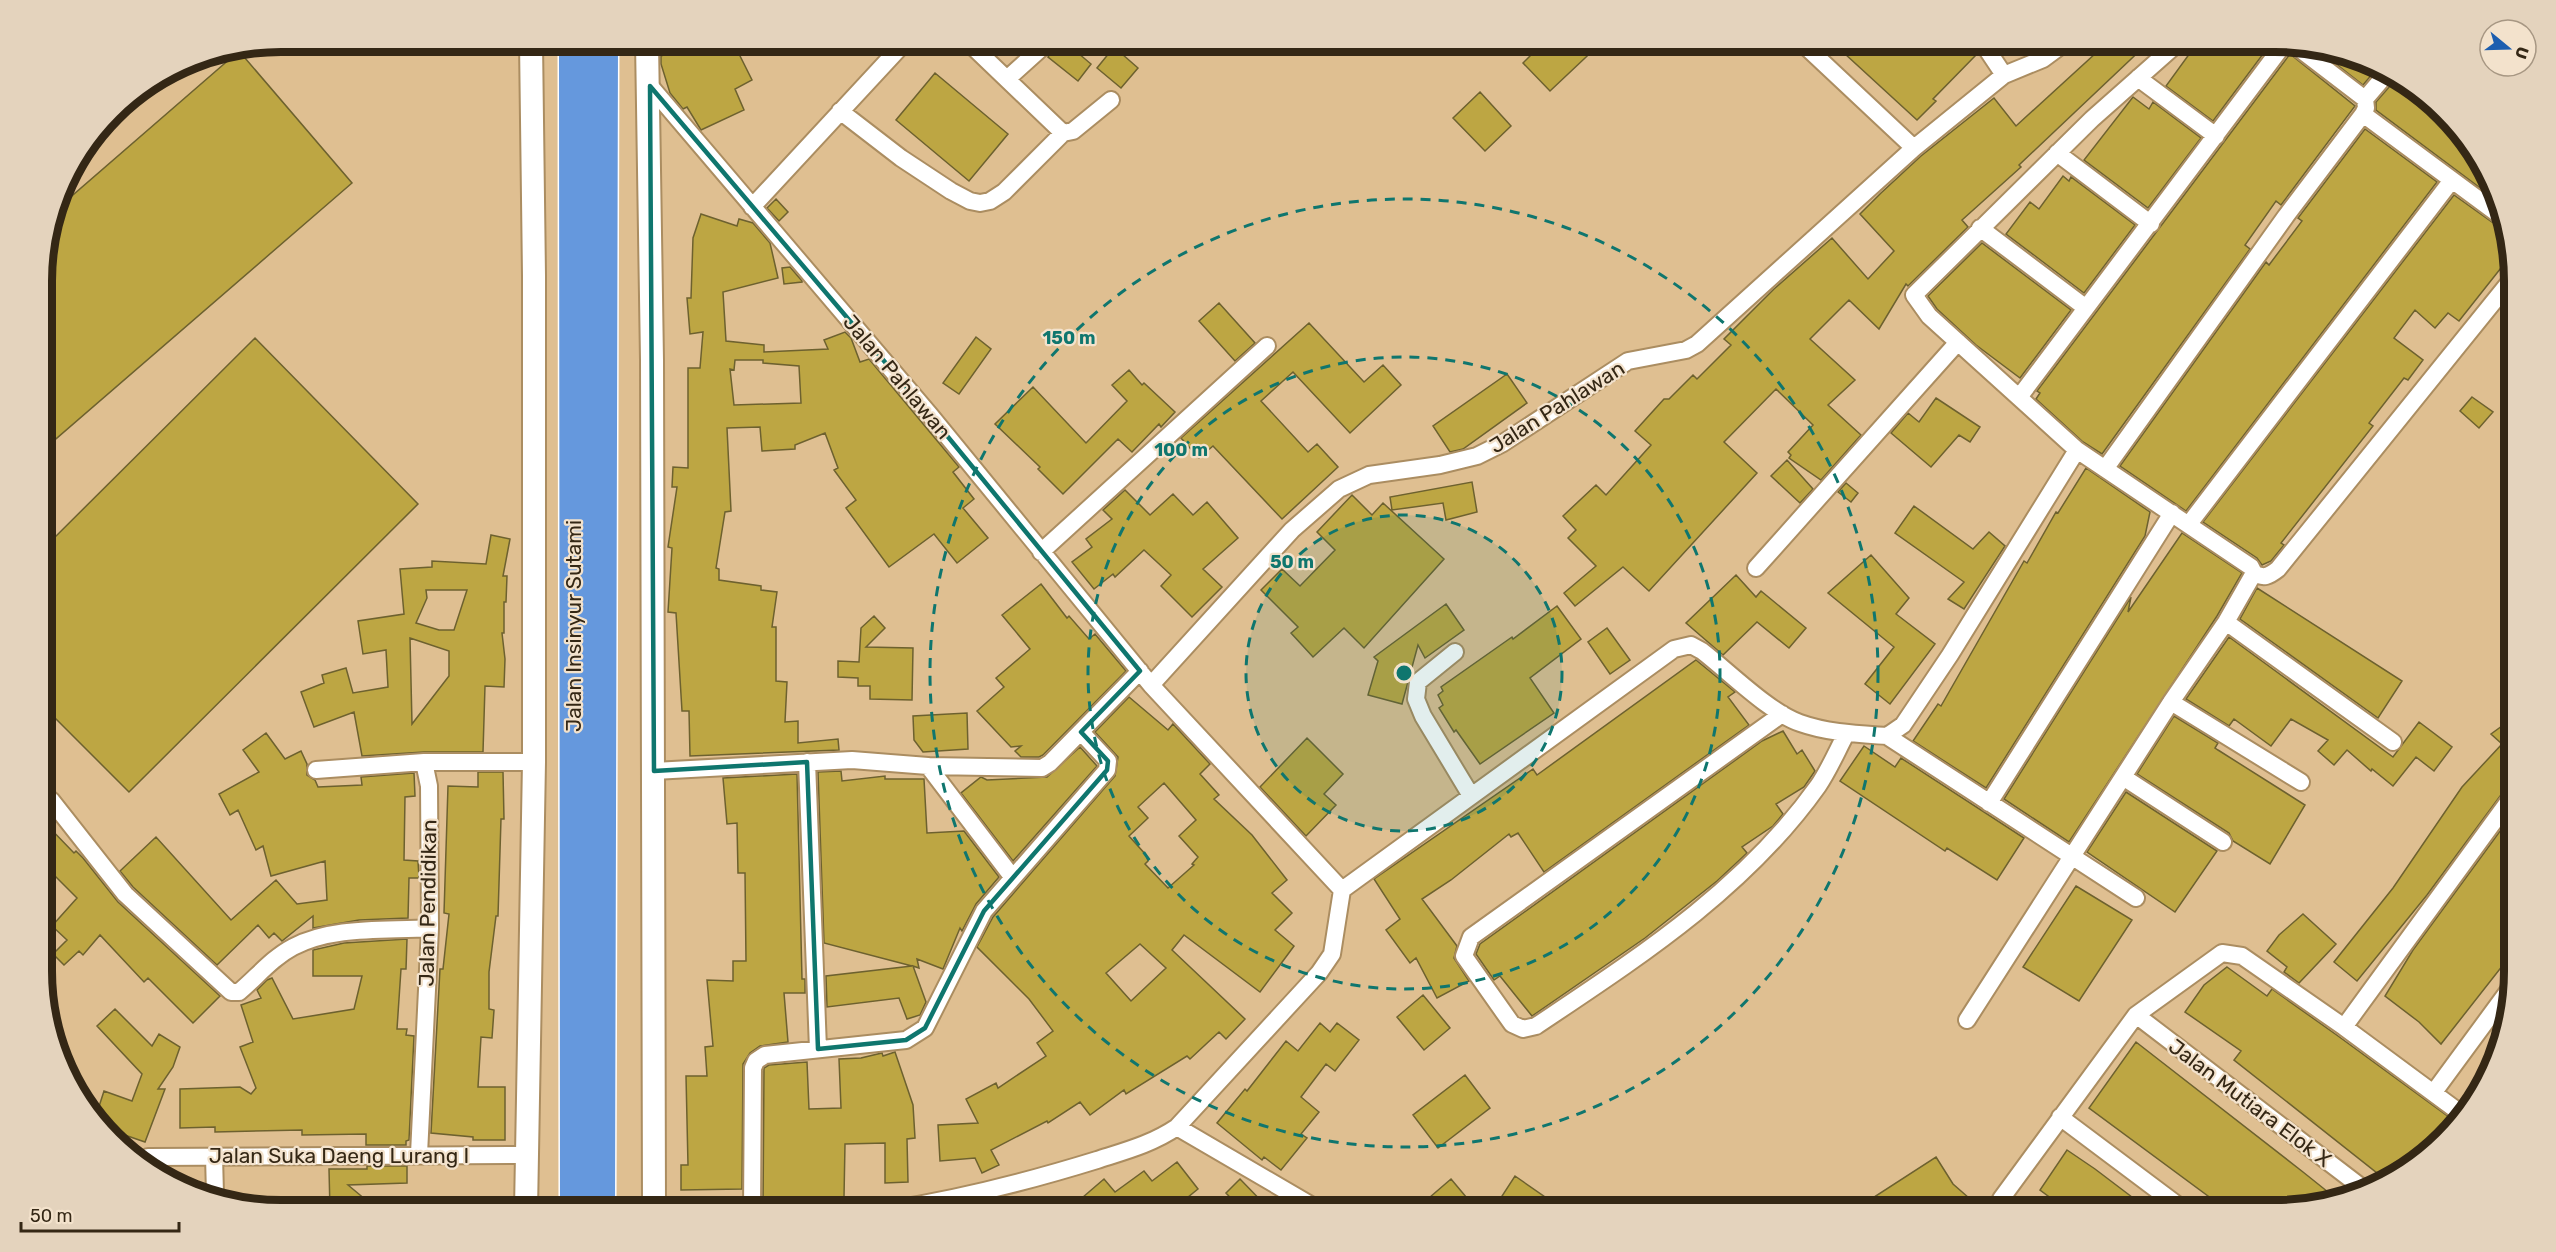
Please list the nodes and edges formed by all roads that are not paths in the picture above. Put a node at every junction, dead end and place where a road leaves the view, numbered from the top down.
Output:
1 (531, 52) edge
2 (574, 52) edge
3 (603, 52) edge
4 (648, 52) edge
5 (896, 52) edge
6 (979, 52) edge
7 (1037, 52) edge
8 (1813, 52) edge
9 (1989, 52) edge
10 (2052, 52) edge
11 (2168, 52) edge
12 (2278, 52) edge
13 (2305, 54) edge
14 (2004, 75) junction
15 (2138, 78) junction
16 (1007, 79) junction
17 (2383, 80) edge
18 (650, 86) junction
19 (1111, 100) dead end
20 (2364, 107) junction
21 (840, 111) junction
22 (1063, 133) junction
23 (2216, 136) junction
24 (1914, 148) junction
25 (2057, 153) junction
26 (2452, 180) junction
27 (752, 207) junction
28 (2491, 209) edge
29 (2151, 224) junction
30 (1980, 228) junction
31 (2504, 289) edge
32 (2086, 308) junction
33 (1958, 342) junction
34 (1268, 346) dead end
35 (2020, 396) junction
36 (2077, 450) junction
37 (2105, 469) junction
38 (2172, 513) junction
39 (2189, 524) junction
40 (1041, 552) junction
41 (1756, 568) dead end
42 (2254, 573) junction
43 (2226, 622) junction
44 (1455, 652) dead end
45 (1140, 671) junction
46 (1151, 685) junction
47 (2171, 702) junction
48 (1782, 714) junction
49 (1080, 732) junction
50 (1846, 734) junction
51 (1887, 736) junction
52 (2393, 742) dead end
53 (424, 762) junction
54 (534, 762) junction
55 (807, 762) junction
56 (928, 766) junction
57 (316, 770) dead end
58 (654, 771) junction
59 (2123, 777) junction
60 (2301, 782) dead end
61 (1470, 794) junction
62 (52, 801) edge
63 (1989, 803) junction
64 (2504, 809) edge
65 (2223, 842) dead end
66 (2073, 859) junction
67 (1012, 878) junction
68 (1342, 890) junction
69 (2136, 898) dead end
70 (430, 928) junction
71 (2502, 1001) edge
72 (2136, 1015) junction
73 (1967, 1020) dead end
74 (2344, 1027) junction
75 (818, 1049) junction
76 (2434, 1092) junction
77 (2456, 1110) edge
78 (2060, 1117) junction
79 (1177, 1127) junction
80 (419, 1154) junction
81 (529, 1155) junction
82 (214, 1156) junction
83 (151, 1159) edge
84 (2357, 1184) edge
85 (215, 1189) edge
86 (527, 1200) edge
87 (575, 1200) edge
88 (600, 1200) edge
89 (654, 1200) edge
90 (752, 1200) edge
91 (956, 1200) edge
92 (1302, 1200) edge
93 (1999, 1200) edge
94 (2171, 1200) edge

1 - 54 street
2 - 87 highway, Jalan Insinyur Sutami
3 - 88 highway, Jalan Insinyur Sutami
4 - 18 street
5 - 21 street
6 - 16 street
7 - 16 street
8 - 24 street
9 - 14 street
10 - 14 street, Jalan Pahlawan
11 - 15 street
12 - 23 street
13 - 20 street
14 - 24 street, Jalan Pahlawan
15 - 23 street
15 - 25 street
16 - 22 street
17 - 20 street
18 - 27 street, Jalan Pahlawan
18 - 58 street
19 - 22 street
20 - 26 street
20 - 37 street
21 - 22 street
21 - 27 street
23 - 29 street
24 - 46 street, Jalan Pahlawan
25 - 29 street
25 - 30 street
26 - 28 street
26 - 39 street
27 - 40 street, Jalan Pahlawan
29 - 32 street
30 - 32 street
30 - 33 street
31 - 42 street
32 - 35 street
33 - 35 street
33 - 41 street
34 - 40 street
35 - 36 street
36 - 37 street
36 - 51 street
37 - 38 street
38 - 39 street
38 - 63 street
39 - 42 street
40 - 45 street, Jalan Pahlawan
42 - 43 street
43 - 47 street
43 - 52 street
44 - 61 street
45 - 46 street, Jalan Pahlawan
45 - 49 street
46 - 68 street
47 - 59 street
47 - 60 street
48 - 50 street
48 - 50 street
48 - 61 street
49 - 56 street
49 - 67 street
50 - 51 street
51 - 63 street
53 - 54 street
53 - 57 street
53 - 70 street, Jalan Pendidikan
54 - 81 street
55 - 56 street
55 - 58 street
55 - 75 street
56 - 67 street
58 - 89 street
59 - 65 street
59 - 66 street
61 - 68 street
62 - 70 street
63 - 66 street
64 - 74 street
66 - 69 street
66 - 73 street
67 - 75 street
68 - 79 street
70 - 80 street, Jalan Pendidikan
71 - 76 street
72 - 74 street
72 - 78 street
72 - 84 street, Jalan Mutiara Elok X
74 - 76 street
75 - 90 street
76 - 77 street
78 - 93 street
78 - 94 street
79 - 91 street
79 - 92 street
80 - 81 street, Jalan Suka Daeng Lurang I
80 - 82 street, Jalan Suka Daeng Lurang I
81 - 86 street
82 - 83 street, Jalan Suka Daeng Lurang I
82 - 85 street

